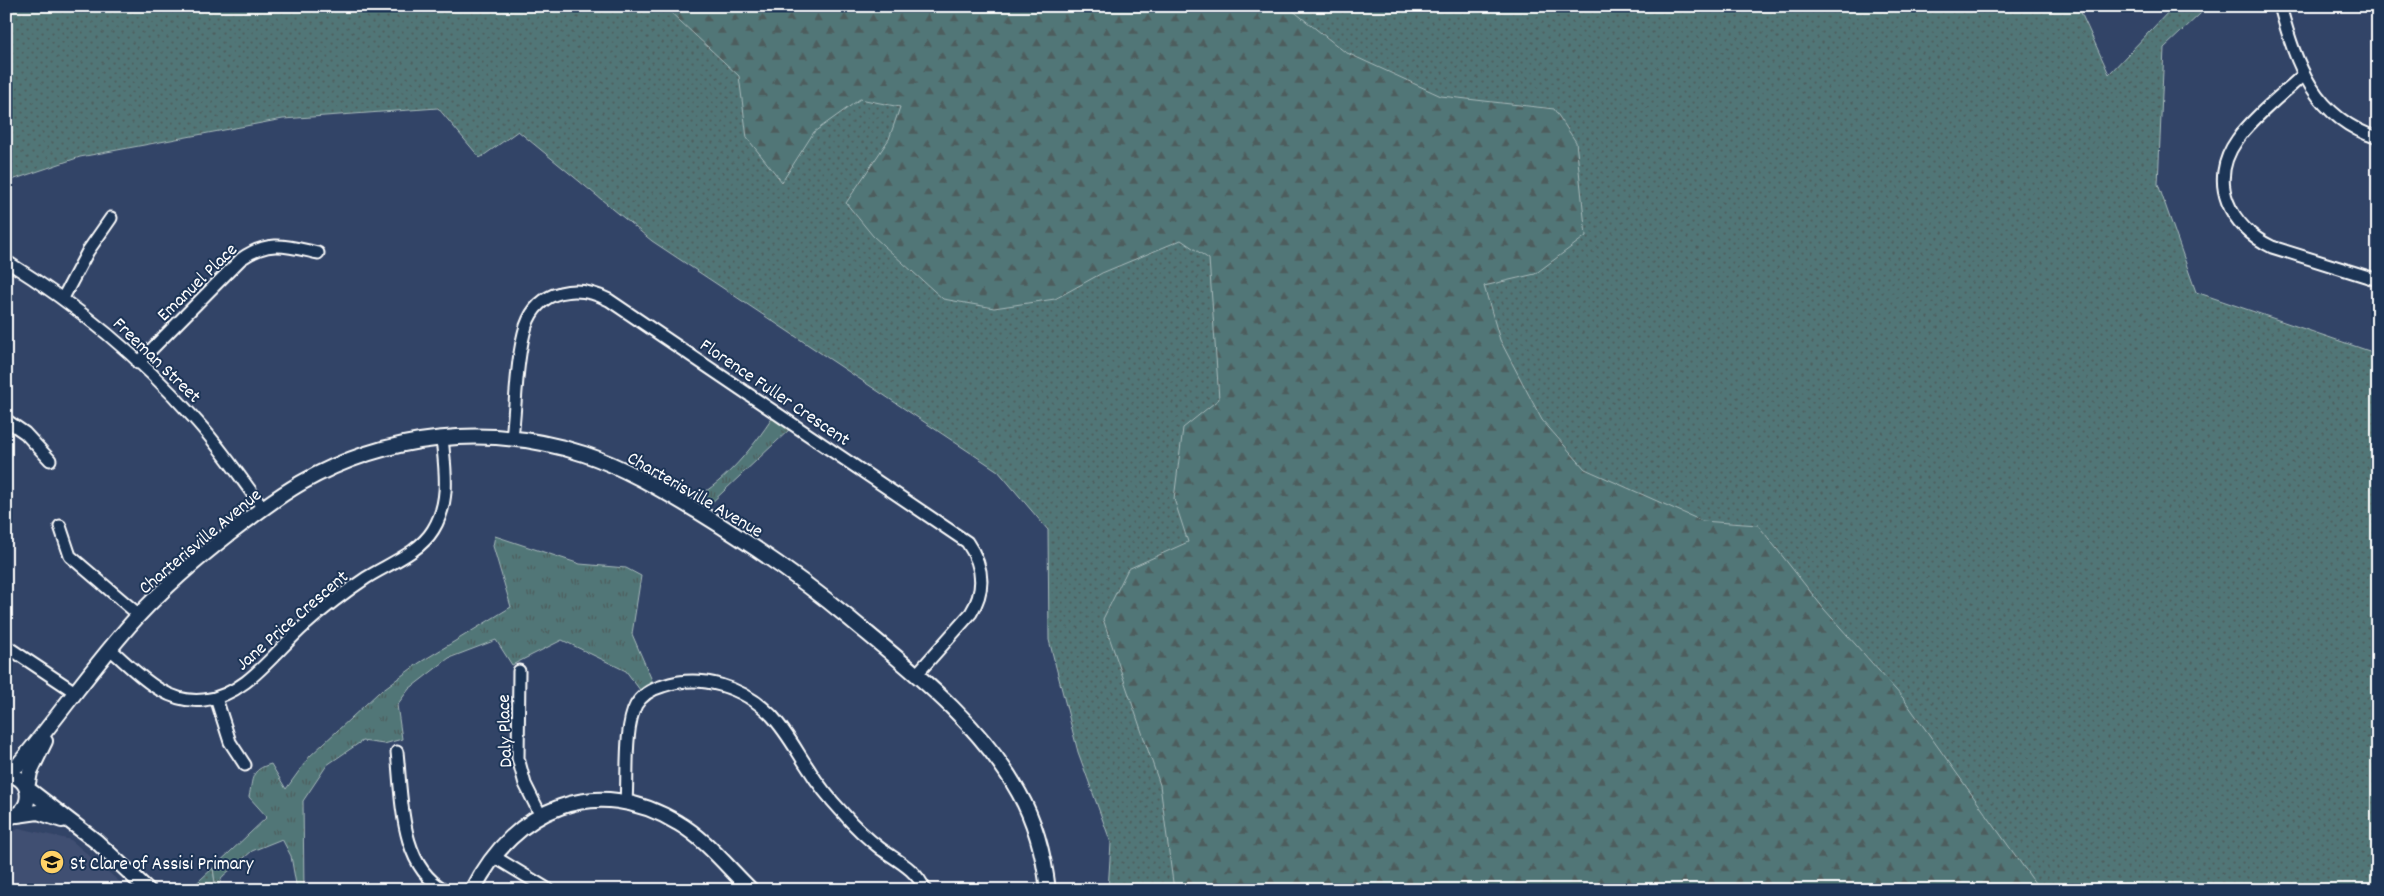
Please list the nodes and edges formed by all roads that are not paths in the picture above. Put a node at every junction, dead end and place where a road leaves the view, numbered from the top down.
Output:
1 (2280, 6) edge
2 (2303, 76) junction
3 (2378, 138) edge
4 (111, 218) dead end
5 (318, 253) dead end
6 (6, 261) edge
7 (2378, 280) edge
8 (63, 298) junction
9 (138, 363) junction
10 (6, 420) edge
11 (442, 438) junction
12 (512, 438) junction
13 (50, 460) dead end
14 (263, 508) junction
15 (60, 526) dead end
16 (139, 615) junction
17 (6, 646) edge
18 (110, 649) junction
19 (518, 671) dead end
20 (916, 674) junction
21 (76, 692) junction
22 (216, 698) junction
23 (56, 720) junction
24 (397, 752) dead end
25 (245, 765) dead end
26 (6, 774) edge
27 (27, 788) junction
28 (626, 803) junction
29 (541, 816) junction
30 (11, 817) edge
31 (72, 824) junction
32 (493, 856) junction
33 (148, 890) edge
34 (445, 890) edge
35 (473, 890) edge
36 (549, 890) edge
37 (751, 890) edge
38 (925, 890) edge
39 (1048, 890) edge

1 - 2 street
2 - 3 street
2 - 7 street
4 - 8 street
5 - 9 street, Emanuel Place
6 - 8 street, Freeman Street
8 - 9 street, Freeman Street
9 - 14 street, Freeman Street
10 - 13 street
11 - 12 street, Charterisville Avenue
11 - 14 street, Charterisville Avenue
11 - 22 street, Jane Price Crescent
12 - 20 street, Charterisville Avenue
12 - 20 street, Florence Fuller Crescent
14 - 16 street, Charterisville Avenue
15 - 16 street
16 - 18 street, Charterisville Avenue
17 - 21 street
18 - 21 street, Charterisville Avenue
18 - 22 street, Jane Price Crescent
19 - 29 street, Daly Place
20 - 39 street, Charterisville Avenue
21 - 23 street, Charterisville Avenue
22 - 25 street
23 - 26 street, Charterisville Avenue
23 - 27 street, Charterisville Avenue
24 - 34 street
26 - 27 street
27 - 30 street, Charterisville Avenue
27 - 31 street
28 - 29 street
28 - 37 street
28 - 38 street
29 - 32 street
30 - 31 street
31 - 33 street
32 - 35 street
32 - 36 street

